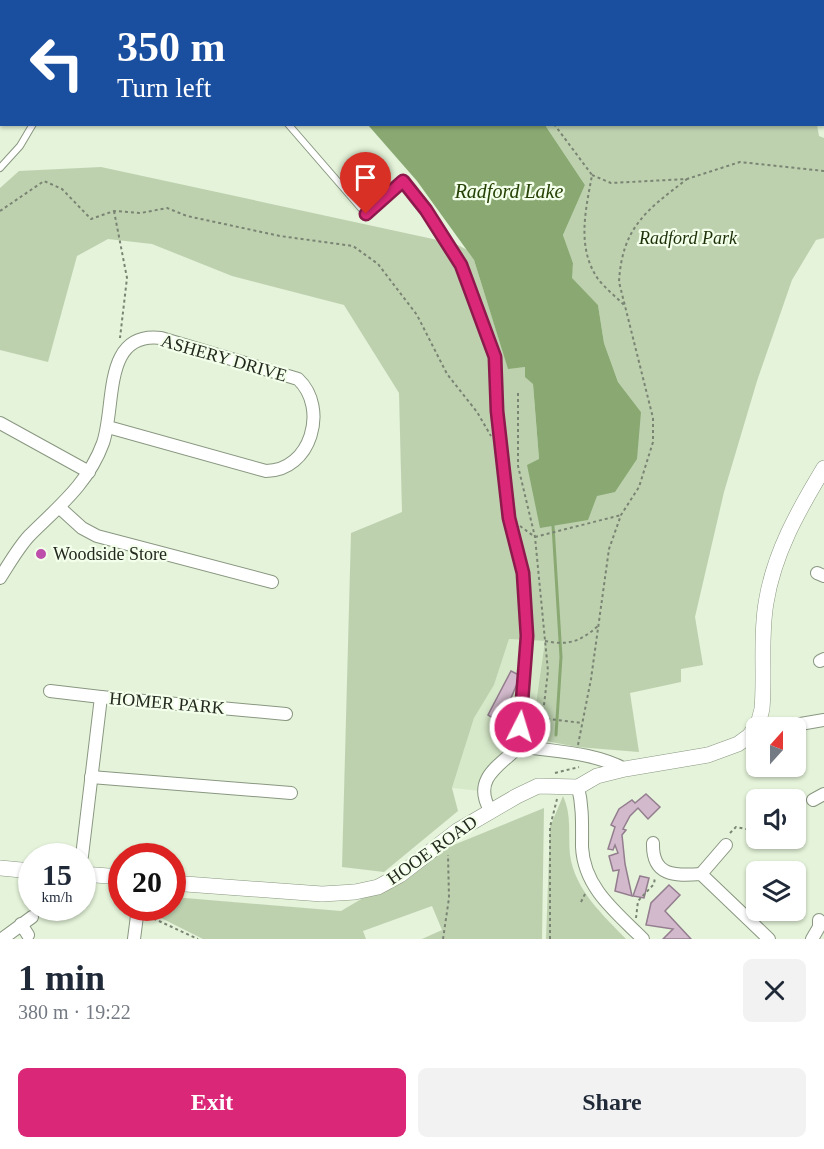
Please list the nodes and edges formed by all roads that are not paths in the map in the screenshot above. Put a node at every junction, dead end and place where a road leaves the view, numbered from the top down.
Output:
1 (32, 126) edge
2 (290, 126) edge
3 (0, 168) edge
4 (0, 423) edge
5 (108, 427) junction
6 (824, 468) edge
7 (89, 471) junction
8 (60, 507) junction
9 (0, 578) edge
10 (272, 582) dead end
11 (50, 691) dead end
12 (101, 697) junction
13 (286, 714) dead end
14 (759, 717) edge
15 (824, 720) edge
16 (806, 723) edge
17 (746, 738) edge
18 (520, 747) junction
19 (625, 769) junction
20 (92, 777) junction
21 (578, 787) junction
22 (291, 793) dead end
23 (490, 810) junction
24 (84, 843) edge
25 (653, 843) dead end
26 (726, 845) road end
27 (0, 868) edge
28 (18, 870) edge
29 (701, 874) junction
30 (186, 884) edge
31 (819, 920) dead end
32 (136, 921) edge
33 (27, 925) road end
34 (2, 939) edge
35 (134, 939) edge
36 (643, 939) edge
37 (769, 939) edge
38 (812, 939) edge

1 - 3 lane
2 - 18 lane
4 - 7 street
5 - 5 street, ASHERY DRIVE
5 - 7 street, ASHERY DRIVE
6 - 14 street
7 - 8 street, ASHERY DRIVE
8 - 9 street, ASHERY DRIVE
8 - 10 street
11 - 12 street
12 - 13 street, HOMER PARK
12 - 20 street, HOMER PARK
15 - 16 street
17 - 19 street
18 - 19 street
18 - 23 street
19 - 21 street
20 - 22 street
20 - 24 street, HOMER PARK
21 - 23 street, HOOE ROAD
21 - 36 street
23 - 30 street, HOOE ROAD
25 - 29 street
26 - 29 street
27 - 28 street
29 - 37 street
31 - 38 street
32 - 35 street
33 - 34 street

